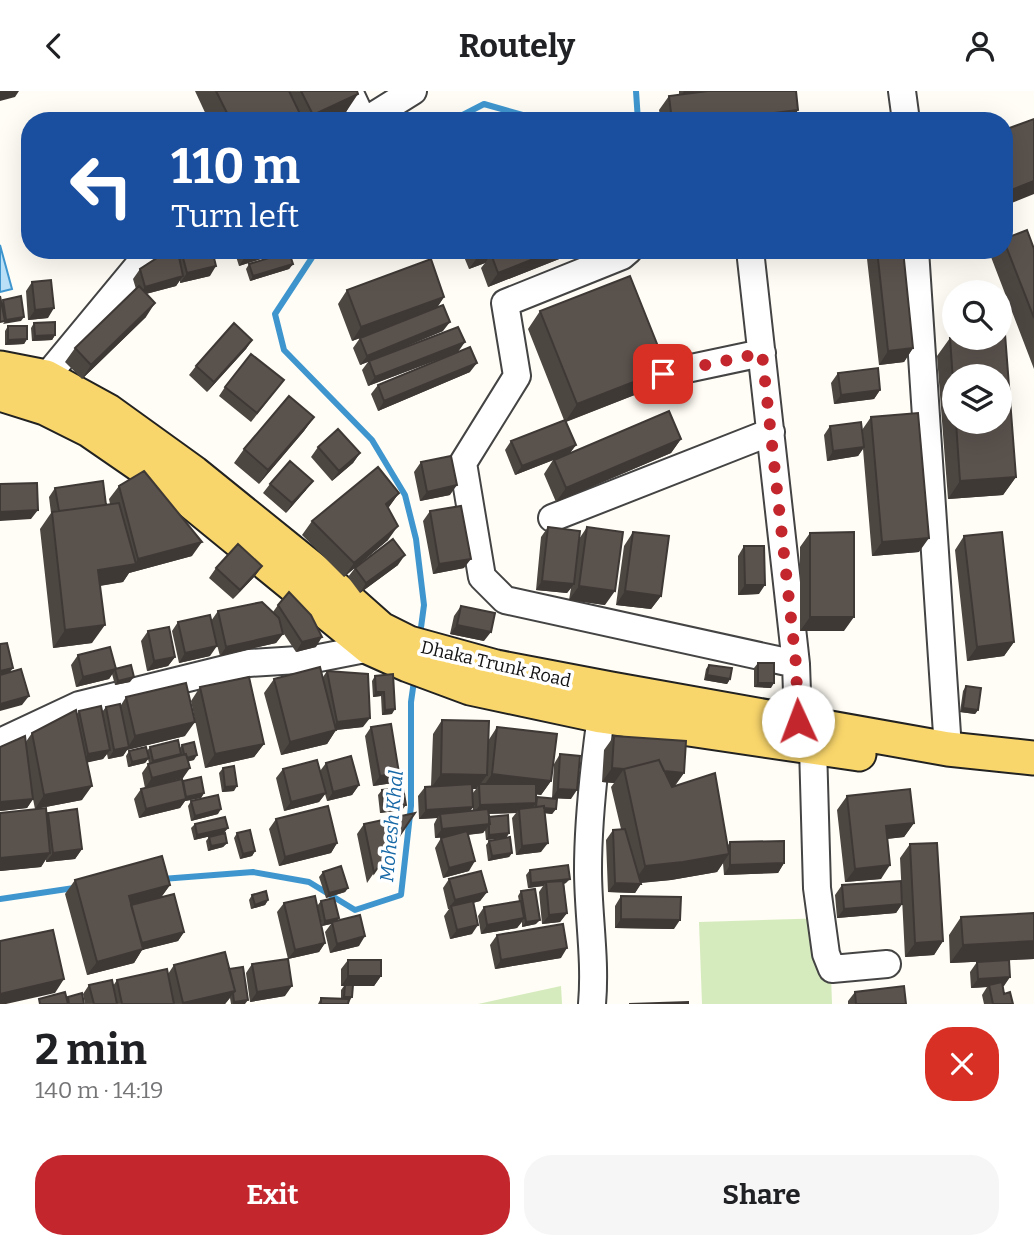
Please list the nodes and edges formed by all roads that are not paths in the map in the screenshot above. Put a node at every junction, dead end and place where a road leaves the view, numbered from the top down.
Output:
1 (349, 91) edge
2 (413, 91) edge
3 (902, 91) edge
4 (360, 112) edge
5 (379, 112) edge
6 (905, 112) edge
7 (145, 259) edge
8 (615, 259) edge
9 (751, 259) edge
10 (916, 259) edge
11 (762, 353) junction
12 (0, 368) edge
13 (663, 374) edge
14 (46, 377) junction
15 (0, 394) edge
16 (771, 432) junction
17 (552, 519) dead end
18 (370, 648) junction
19 (796, 664) junction
20 (601, 716) junction
21 (805, 734) junction
22 (0, 742) edge
23 (948, 749) junction
24 (1034, 758) edge
25 (1034, 781) edge
26 (899, 963) dead end
27 (592, 1004) edge

1 - 4 street
2 - 5 street
3 - 6 street
7 - 14 street
8 - 19 street
9 - 11 street
10 - 23 street
11 - 13 street
11 - 16 street
12 - 14 main road, Dhaka Trunk Road
14 - 21 main road, Dhaka Trunk Road
15 - 18 main road, Dhaka Trunk Road
16 - 17 street
16 - 19 street
18 - 20 main road, Dhaka Trunk Road
18 - 22 street
19 - 21 street
20 - 21 main road, Dhaka Trunk Road
20 - 27 street
21 - 23 main road, Dhaka Trunk Road
21 - 25 main road, Dhaka Trunk Road
21 - 26 street
23 - 24 main road, Dhaka Trunk Road

